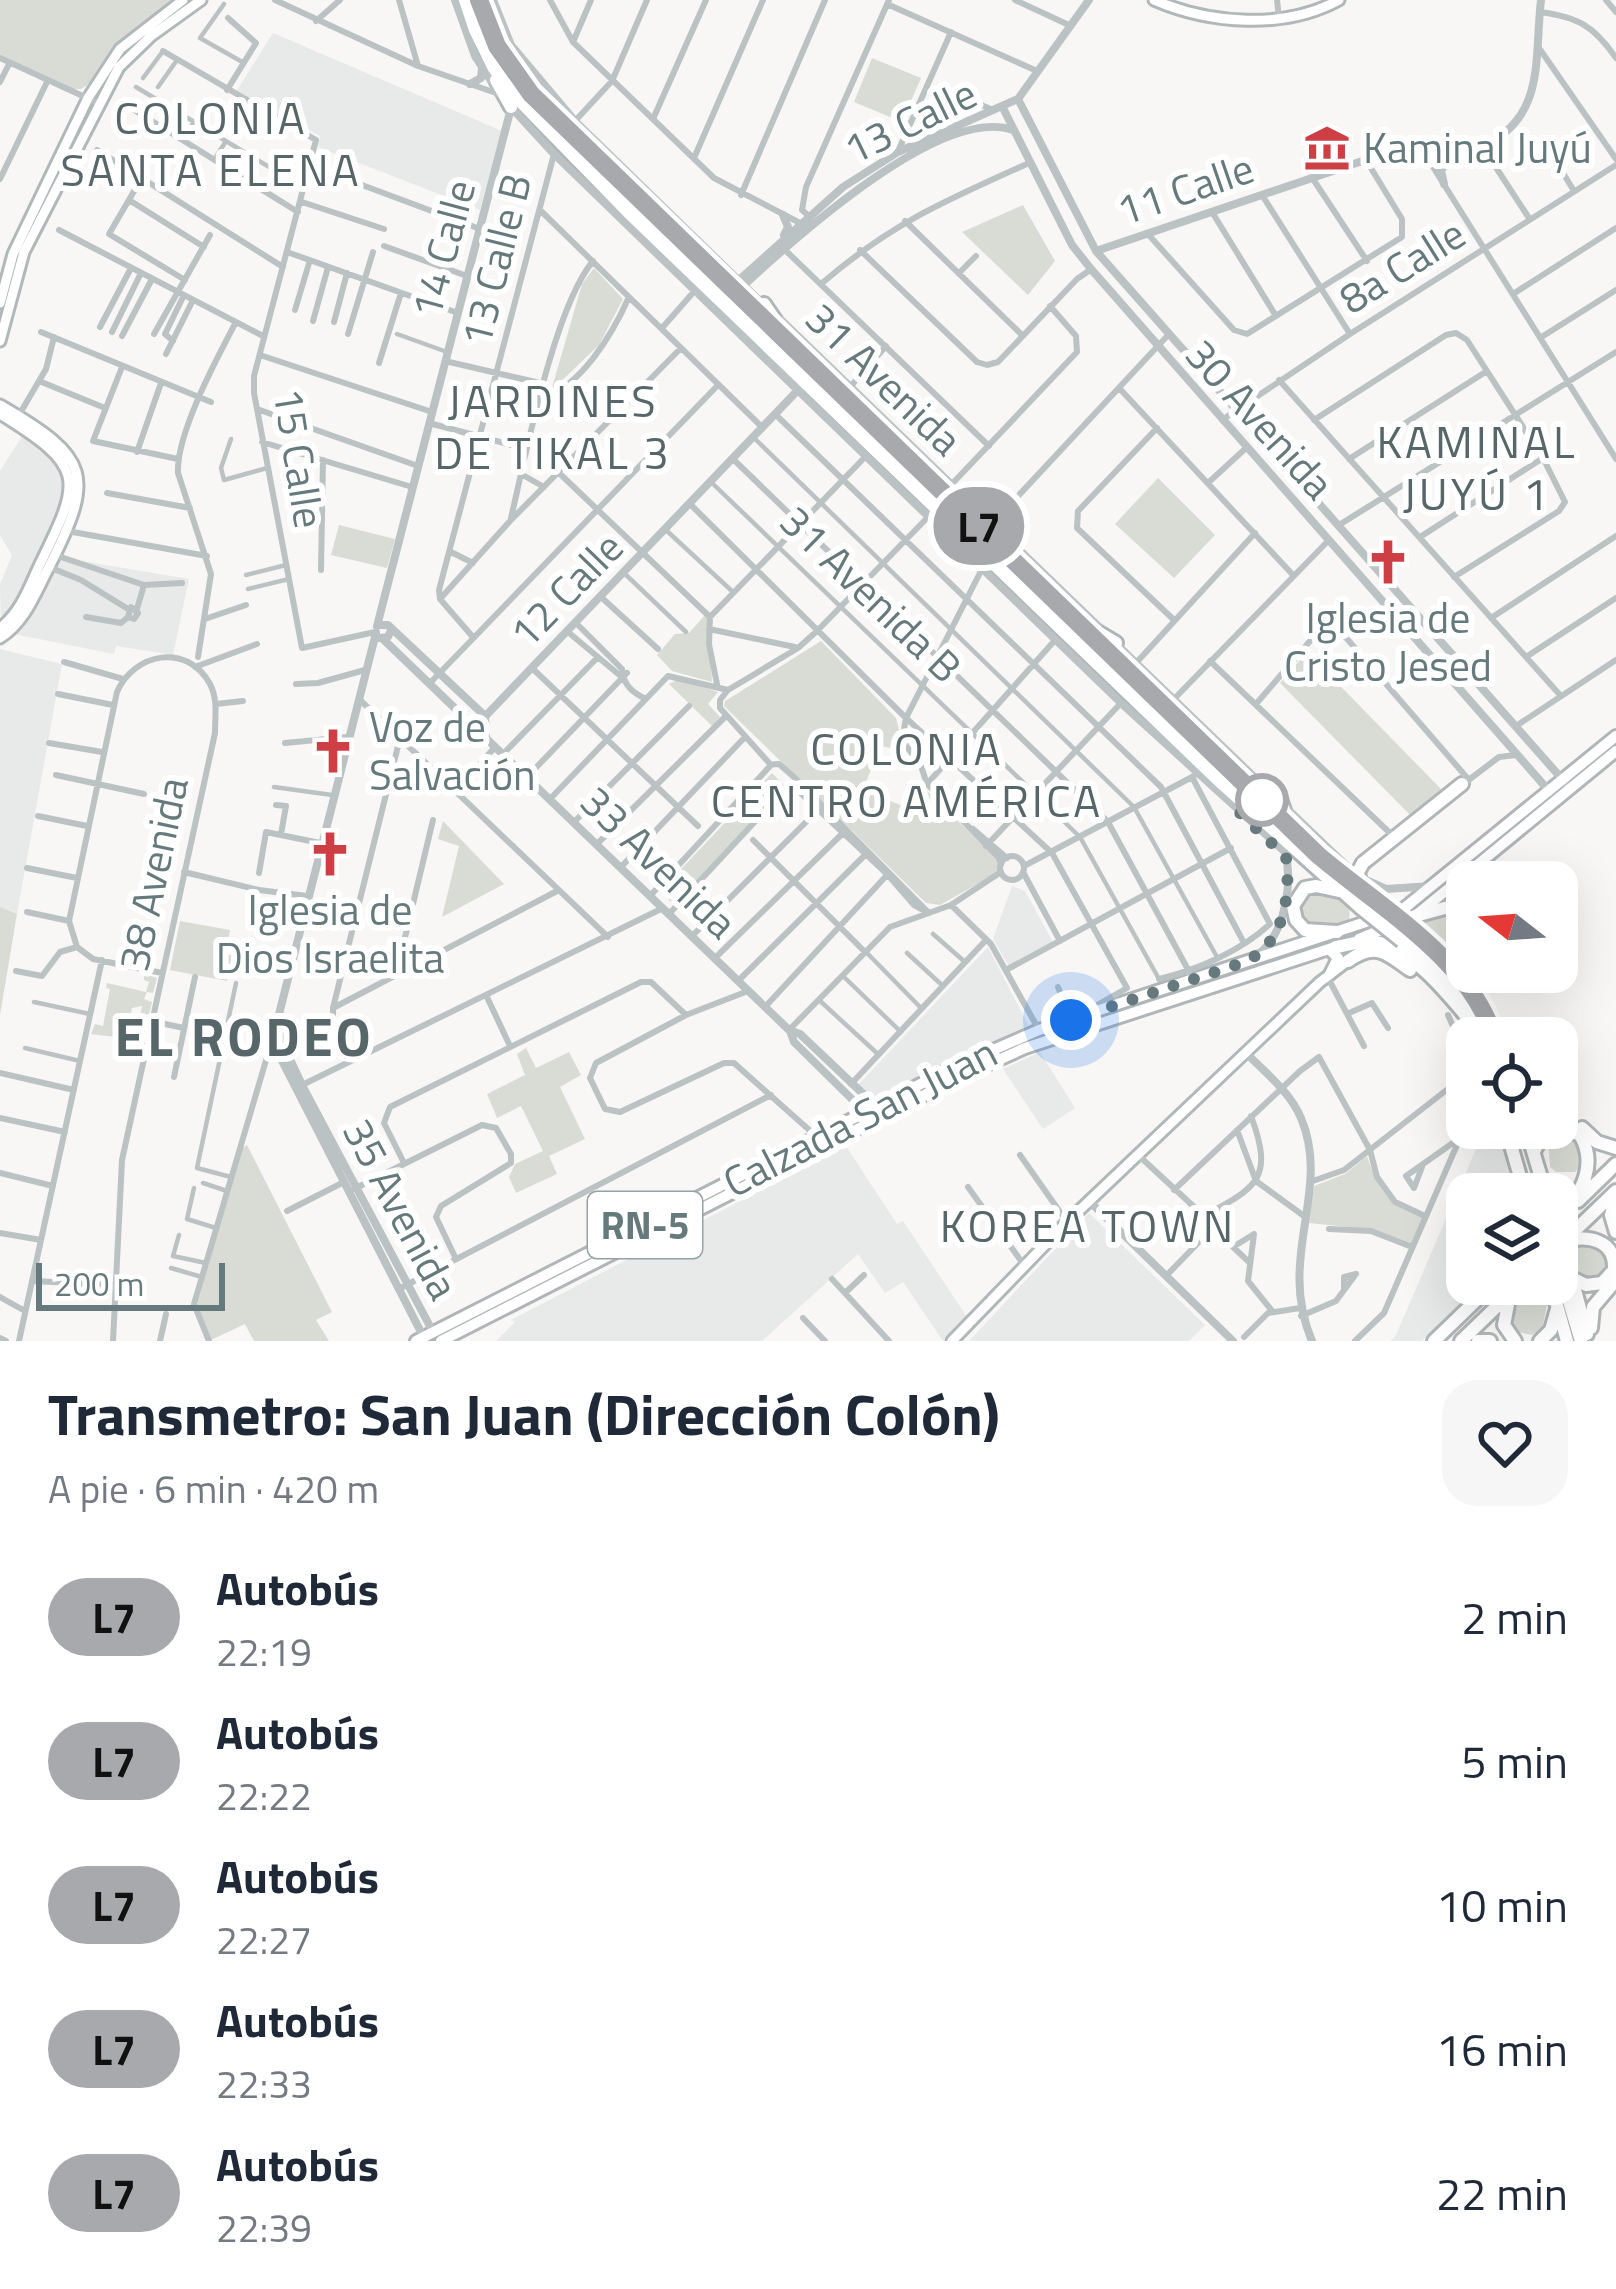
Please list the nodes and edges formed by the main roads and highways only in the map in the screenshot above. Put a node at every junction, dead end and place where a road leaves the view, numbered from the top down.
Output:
1 (183, 0) edge
2 (201, 0) edge
3 (466, 0) edge
4 (479, 0) edge
5 (1154, 0) edge
6 (1340, 0) edge
7 (488, 67) junction
8 (93, 101) junction
9 (511, 107) road end
10 (598, 195) road end
11 (631, 215) junction
12 (0, 303) edge
13 (764, 304) road end
14 (0, 341) edge
15 (797, 351) junction
16 (0, 405) edge
17 (0, 414) edge
18 (932, 518) road end
19 (980, 549) junction
20 (46, 566) junction
21 (1068, 612) junction
22 (0, 628) edge
23 (0, 638) edge
24 (1115, 643) road end
25 (1616, 736) edge
26 (1190, 751) junction
27 (1616, 752) edge
28 (1195, 775) road end
29 (1466, 782) road end
30 (1565, 784) junction
31 (1552, 794) junction
32 (1280, 799) road end
33 (1284, 831) junction
34 (1305, 860) junction
35 (1343, 893) junction
36 (1363, 896) junction
37 (1446, 908) edge
38 (1414, 916) junction
39 (1405, 935) junction
40 (1373, 937) junction
41 (1334, 942) junction
42 (1440, 955) junction
43 (1446, 957) edge
44 (1348, 961) junction
45 (1328, 975) junction
46 (1432, 978) junction
47 (1465, 1017) edge
48 (1470, 1017) edge
49 (1485, 1017) edge
50 (876, 1115) junction
51 (1578, 1125) edge
52 (1578, 1134) edge
53 (1616, 1148) edge
54 (1512, 1149) edge
55 (1532, 1149) edge
56 (1535, 1149) edge
57 (1533, 1152) junction
58 (1513, 1153) junction
59 (1616, 1164) edge
60 (1513, 1173) edge
61 (1519, 1173) edge
62 (1538, 1173) edge
63 (1616, 1194) edge
64 (1578, 1195) edge
65 (1578, 1209) edge
66 (1578, 1219) edge
67 (1616, 1232) edge
68 (1578, 1237) edge
69 (1616, 1280) edge
70 (1578, 1281) edge
71 (1578, 1303) edge
72 (1469, 1305) edge
73 (1498, 1305) edge
74 (1510, 1305) edge
75 (1556, 1305) edge
76 (1558, 1305) edge
77 (1575, 1305) edge
78 (429, 1338) edge
79 (952, 1341) edge
80 (1434, 1341) edge
81 (1461, 1341) edge
82 (1478, 1341) edge
83 (1490, 1341) edge
84 (1515, 1341) edge
85 (1540, 1341) edge
86 (1567, 1341) edge
87 (1587, 1341) edge

1 - 8 main road
2 - 8 main road
3 - 7 highway
4 - 15 highway
5 - 6 main road
7 - 9 highway
7 - 11 highway
8 - 12 main road
8 - 14 main road
10 - 11 highway
11 - 19 highway
13 - 15 highway
15 - 21 highway
16 - 20 main road
17 - 20 main road
18 - 19 highway
19 - 26 highway
20 - 22 main road
20 - 23 main road
21 - 24 highway
21 - 33 highway
25 - 30 main road, Calzada San Juan / RN-5
26 - 28 highway
26 - 33 highway
27 - 30 main road, Calzada San Juan / RN-5
29 - 36 highway, bridge
30 - 31 main road, Calzada San Juan / RN-5
31 - 38 main road, Calzada San Juan / RN-5
31 - 41 main road, Calzada San Juan / RN-5
32 - 33 highway
33 - 34 highway
33 - 34 highway
33 - 36 highway
34 - 35 highway
35 - 36 highway
35 - 41 highway
36 - 39 highway, bridge
37 - 38 highway
38 - 40 main road, Calzada San Juan / RN-5
39 - 42 highway
39 - 48 highway
40 - 41 highway
40 - 44 main road
40 - 46 highway
41 - 45 main road
41 - 50 main road, Calzada San Juan / RN-5
41 - 50 main road, Calzada San Juan / RN-5
42 - 43 highway
42 - 49 highway
44 - 45 main road
44 - 46 highway
45 - 79 main road
46 - 47 highway
50 - 78 main road, Calzada San Juan / RN-5
50 - 78 main road, Calzada San Juan / RN-5
51 - 53 highway
52 - 64 highway
54 - 58 highway
55 - 57 highway
56 - 57 highway
57 - 62 highway
58 - 60 highway
58 - 61 highway
59 - 65 highway
63 - 66 highway
63 - 67 highway
68 - 70 highway
69 - 87 highway
71 - 87 highway
72 - 80 highway
73 - 81 highway
74 - 84 highway
75 - 85 highway
76 - 86 highway
77 - 87 highway
82 - 83 highway

